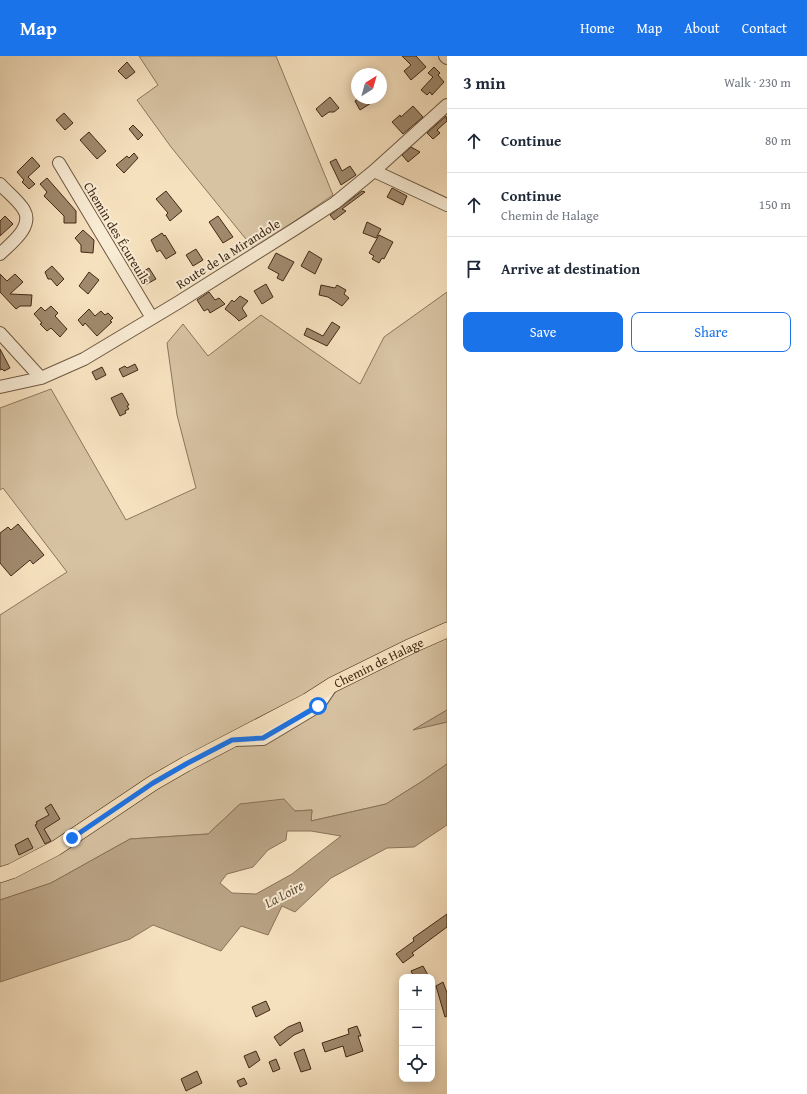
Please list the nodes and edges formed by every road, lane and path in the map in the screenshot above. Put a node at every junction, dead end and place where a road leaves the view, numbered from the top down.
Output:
1 (445, 56) edge
2 (447, 58) edge
3 (447, 105) edge
4 (59, 163) dead end
5 (374, 171) junction
6 (0, 184) edge
7 (447, 205) edge
8 (0, 254) edge
9 (152, 318) junction
10 (0, 333) edge
11 (41, 378) junction
12 (0, 387) edge
13 (447, 630) edge
14 (0, 875) edge

1 - 2 street
3 - 5 street, Route de la Mirandole
4 - 9 street, Chemin des Écureuils
5 - 7 street
5 - 9 street, Route de la Mirandole
6 - 8 street
9 - 11 street, Route de la Mirandole
10 - 11 street
11 - 12 street, Route de la Mirandole
13 - 14 main road, Chemin de Halage

